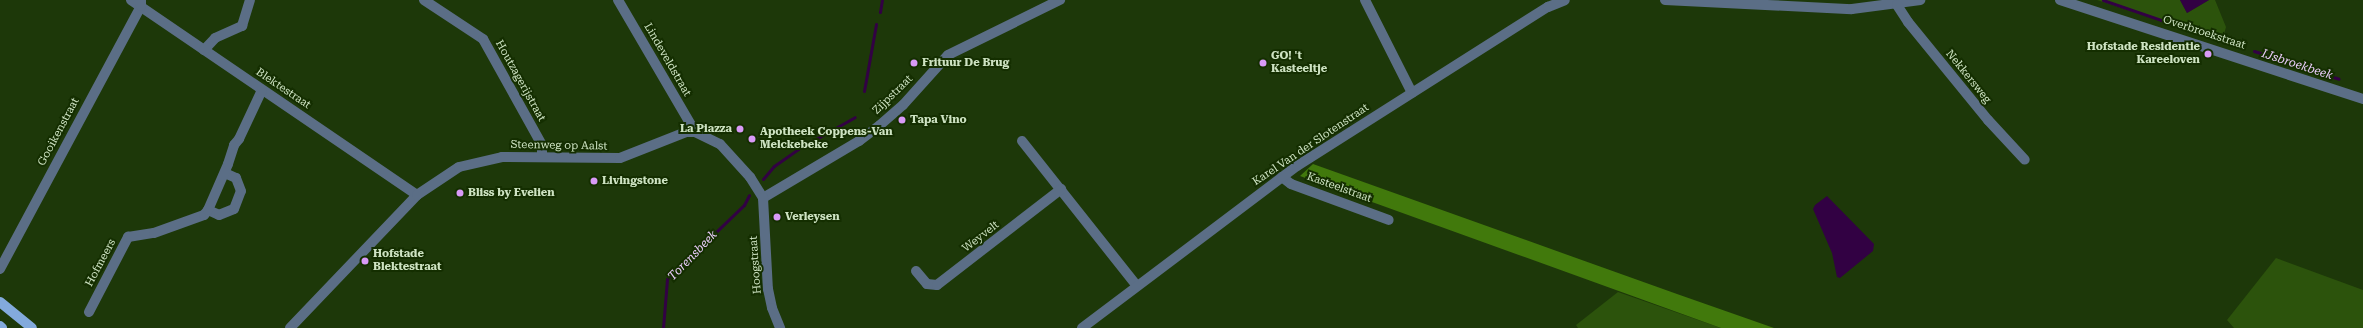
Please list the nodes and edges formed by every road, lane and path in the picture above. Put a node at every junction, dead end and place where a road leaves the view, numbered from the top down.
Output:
1 (130, 0) edge
2 (250, 0) edge
3 (424, 0) edge
4 (618, 0) edge
5 (1060, 0) edge
6 (1365, 0) edge
7 (1565, 0) edge
8 (1665, 0) edge
9 (1920, 0) edge
10 (2060, 0) edge
11 (141, 3) edge
12 (1897, 5) junction
13 (204, 50) junction
14 (262, 90) junction
15 (1412, 93) junction
16 (2363, 99) edge
17 (695, 132) junction
18 (1022, 141) dead end
19 (542, 156) junction
20 (2025, 160) dead end
21 (224, 173) junction
22 (1282, 177) junction
23 (1061, 189) junction
24 (417, 195) junction
25 (763, 198) junction
26 (208, 210) junction
27 (1390, 220) dead end
28 (0, 269) edge
29 (916, 271) dead end
30 (1136, 285) junction
31 (0, 302) edge
32 (89, 312) dead end
33 (32, 328) edge
34 (290, 328) edge
35 (780, 328) edge
36 (1082, 328) edge

1 - 11 street, Blektestraat
2 - 13 street
3 - 19 street, Houtzagerijstraat
4 - 17 street, Lindeveldstraat
5 - 25 street, Zijpstraat
6 - 15 street
7 - 15 street, Karel Van der Slotenstraat
8 - 12 street
9 - 12 street
10 - 16 street, Overbroekstraat
11 - 13 street, Blektestraat
11 - 28 street, Gooikenstraat
12 - 20 street, Nekkersweg
13 - 14 street, Blektestraat
14 - 21 street
14 - 24 street, Blektestraat
15 - 22 street, Karel Van der Slotenstraat
17 - 19 street, Steenweg op Aalst
17 - 25 street
18 - 23 street
19 - 24 street, Steenweg op Aalst
21 - 26 street
21 - 26 street
22 - 27 street, Kasteelstraat
22 - 30 street, Karel Van der Slotenstraat
23 - 29 street, Weyvelt
23 - 30 street
24 - 34 street, Steenweg op Aalst
25 - 35 street, Hoogstraat
26 - 32 street, Hofmeers
30 - 36 street, Karel Van der Slotenstraat
31 - 33 main road

